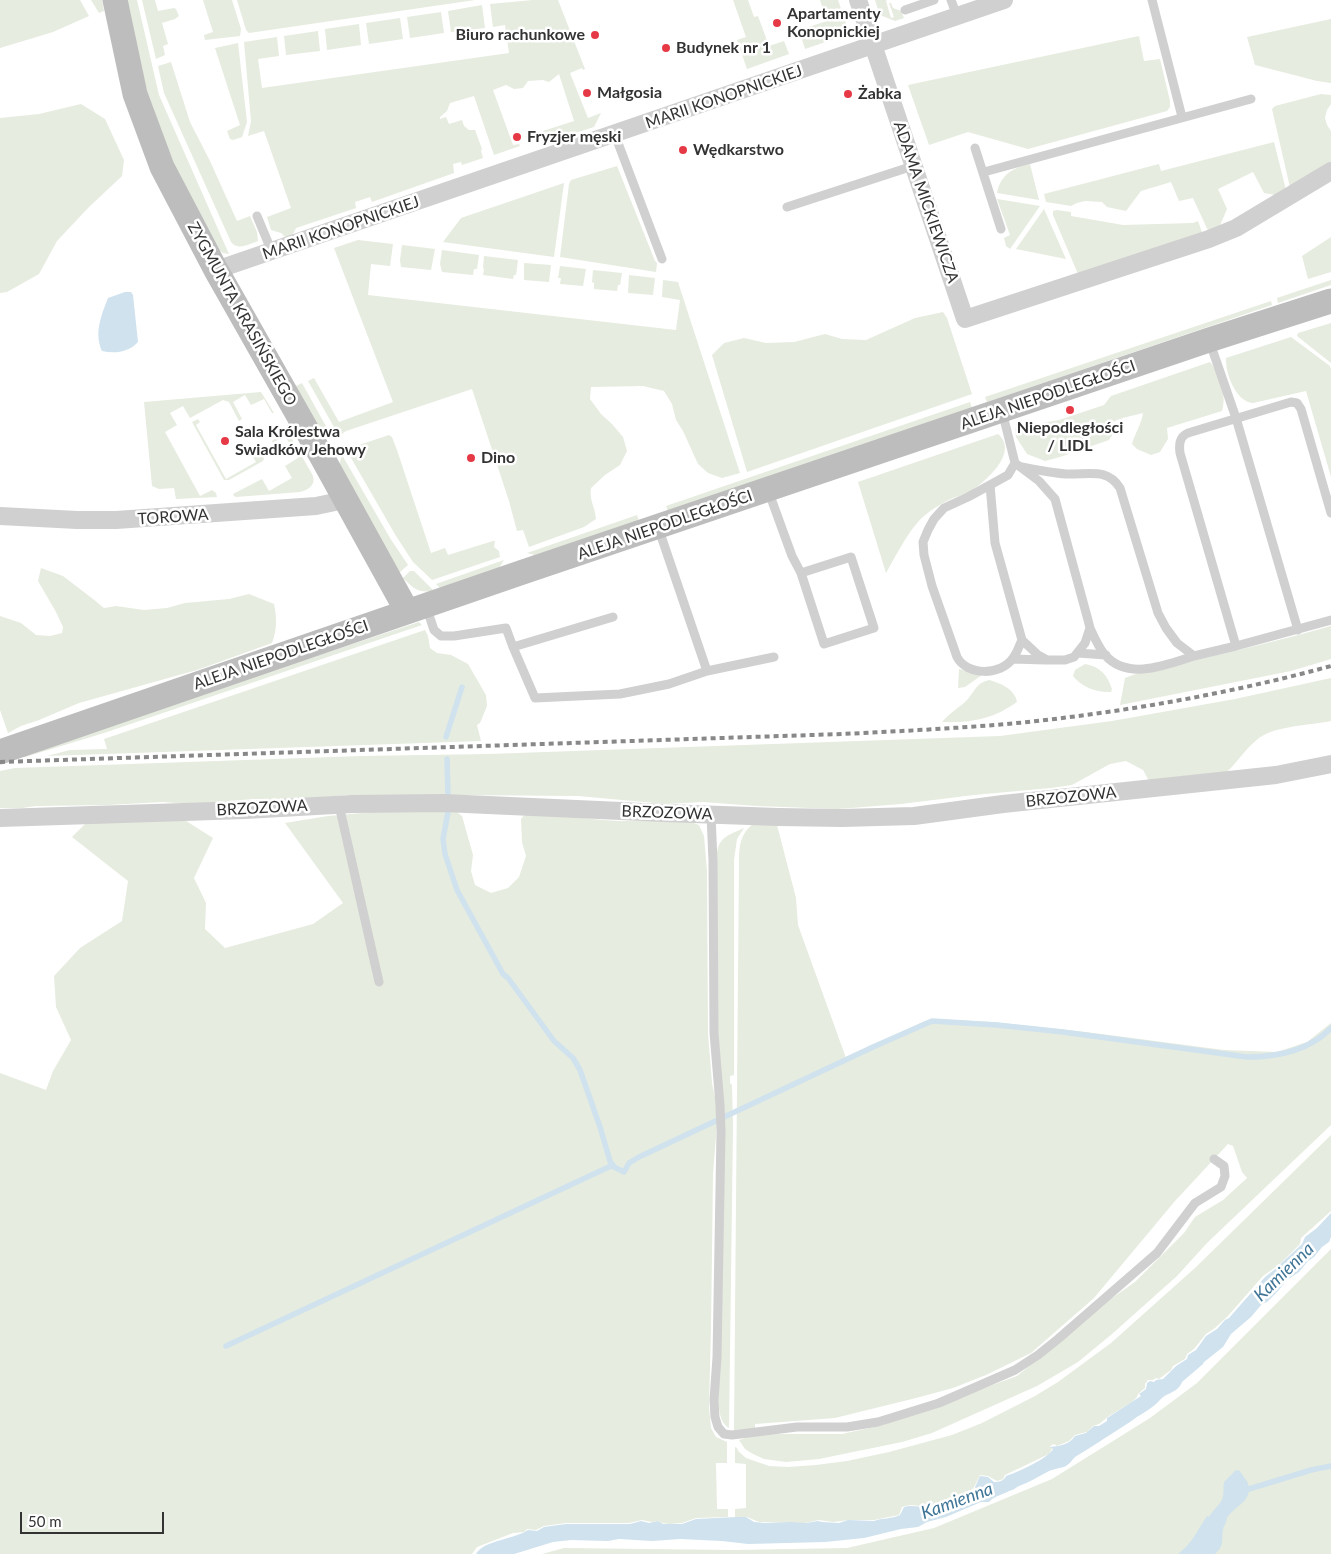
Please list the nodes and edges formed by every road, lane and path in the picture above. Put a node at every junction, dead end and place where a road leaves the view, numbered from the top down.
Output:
1 (115, 0) edge
2 (858, 0) edge
3 (934, 0) edge
4 (1004, 0) edge
5 (1152, 0) edge
6 (954, 8) edge
7 (905, 10) dead end
8 (872, 45) junction
9 (1251, 99) dead end
10 (1182, 117) junction
11 (615, 134) junction
12 (975, 148) dead end
13 (913, 166) junction
14 (984, 172) junction
15 (1331, 172) edge
16 (787, 207) dead end
17 (257, 216) dead end
18 (1001, 229) dead end
19 (272, 252) junction
20 (662, 259) dead end
21 (216, 270) junction
22 (1331, 301) edge
23 (1209, 340) junction
24 (1002, 410) junction
25 (1236, 418) junction
26 (1018, 465) junction
27 (990, 484) junction
28 (768, 490) junction
29 (345, 498) junction
30 (1331, 513) edge
31 (0, 516) edge
32 (658, 527) junction
33 (801, 573) junction
34 (416, 608) junction
35 (613, 617) dead end
36 (1331, 620) edge
37 (1090, 628) junction
38 (1298, 630) junction
39 (1022, 640) junction
40 (1236, 646) junction
41 (514, 647) junction
42 (1078, 653) junction
43 (1106, 655) junction
44 (1194, 656) junction
45 (774, 657) dead end
46 (1013, 659) junction
47 (1046, 660) junction
48 (707, 671) junction
49 (0, 752) edge
50 (1331, 764) edge
51 (340, 805) junction
52 (711, 815) junction
53 (0, 818) edge
54 (379, 982) dead end
55 (1214, 1159) dead end

1 - 21 street, ZYGMUNTA KRASIŃSKIEGO
2 - 8 street, ADAMA MICKIEWICZA
3 - 7 lane
4 - 6 street, MARII KONOPNICKIEJ
5 - 10 lane
6 - 8 street, MARII KONOPNICKIEJ
8 - 11 street, MARII KONOPNICKIEJ
8 - 13 street, ADAMA MICKIEWICZA
9 - 10 lane
10 - 14 lane
11 - 19 street, MARII KONOPNICKIEJ
11 - 20 lane
12 - 14 lane
13 - 15 street, ADAMA MICKIEWICZA
13 - 16 lane
14 - 18 lane
17 - 19 lane
19 - 21 street, MARII KONOPNICKIEJ
21 - 29 street, ZYGMUNTA KRASIŃSKIEGO
22 - 23 street, ALEJA NIEPODLEGŁOŚCI
23 - 24 street, ALEJA NIEPODLEGŁOŚCI
23 - 25 lane
24 - 26 lane
24 - 28 street, ALEJA NIEPODLEGŁOŚCI
25 - 30 lane
25 - 38 lane
25 - 40 lane
26 - 27 lane
26 - 37 lane
26 - 44 lane
27 - 39 lane
27 - 46 lane
28 - 32 street, ALEJA NIEPODLEGŁOŚCI
28 - 33 lane
29 - 31 street, TOROWA
29 - 34 street, ZYGMUNTA KRASIŃSKIEGO
32 - 34 street, ALEJA NIEPODLEGŁOŚCI
32 - 48 lane
33 - 33 lane
34 - 41 lane
34 - 49 street, ALEJA NIEPODLEGŁOŚCI
35 - 41 lane
36 - 38 lane
37 - 42 lane
37 - 43 lane
38 - 40 lane
39 - 46 lane
39 - 47 lane
40 - 44 lane
41 - 48 lane
42 - 43 lane
42 - 47 lane
43 - 44 lane
45 - 48 lane
46 - 47 lane
50 - 52 street, BRZOZOWA
51 - 52 street, BRZOZOWA
51 - 53 street, BRZOZOWA
51 - 54 lane
52 - 55 lane

